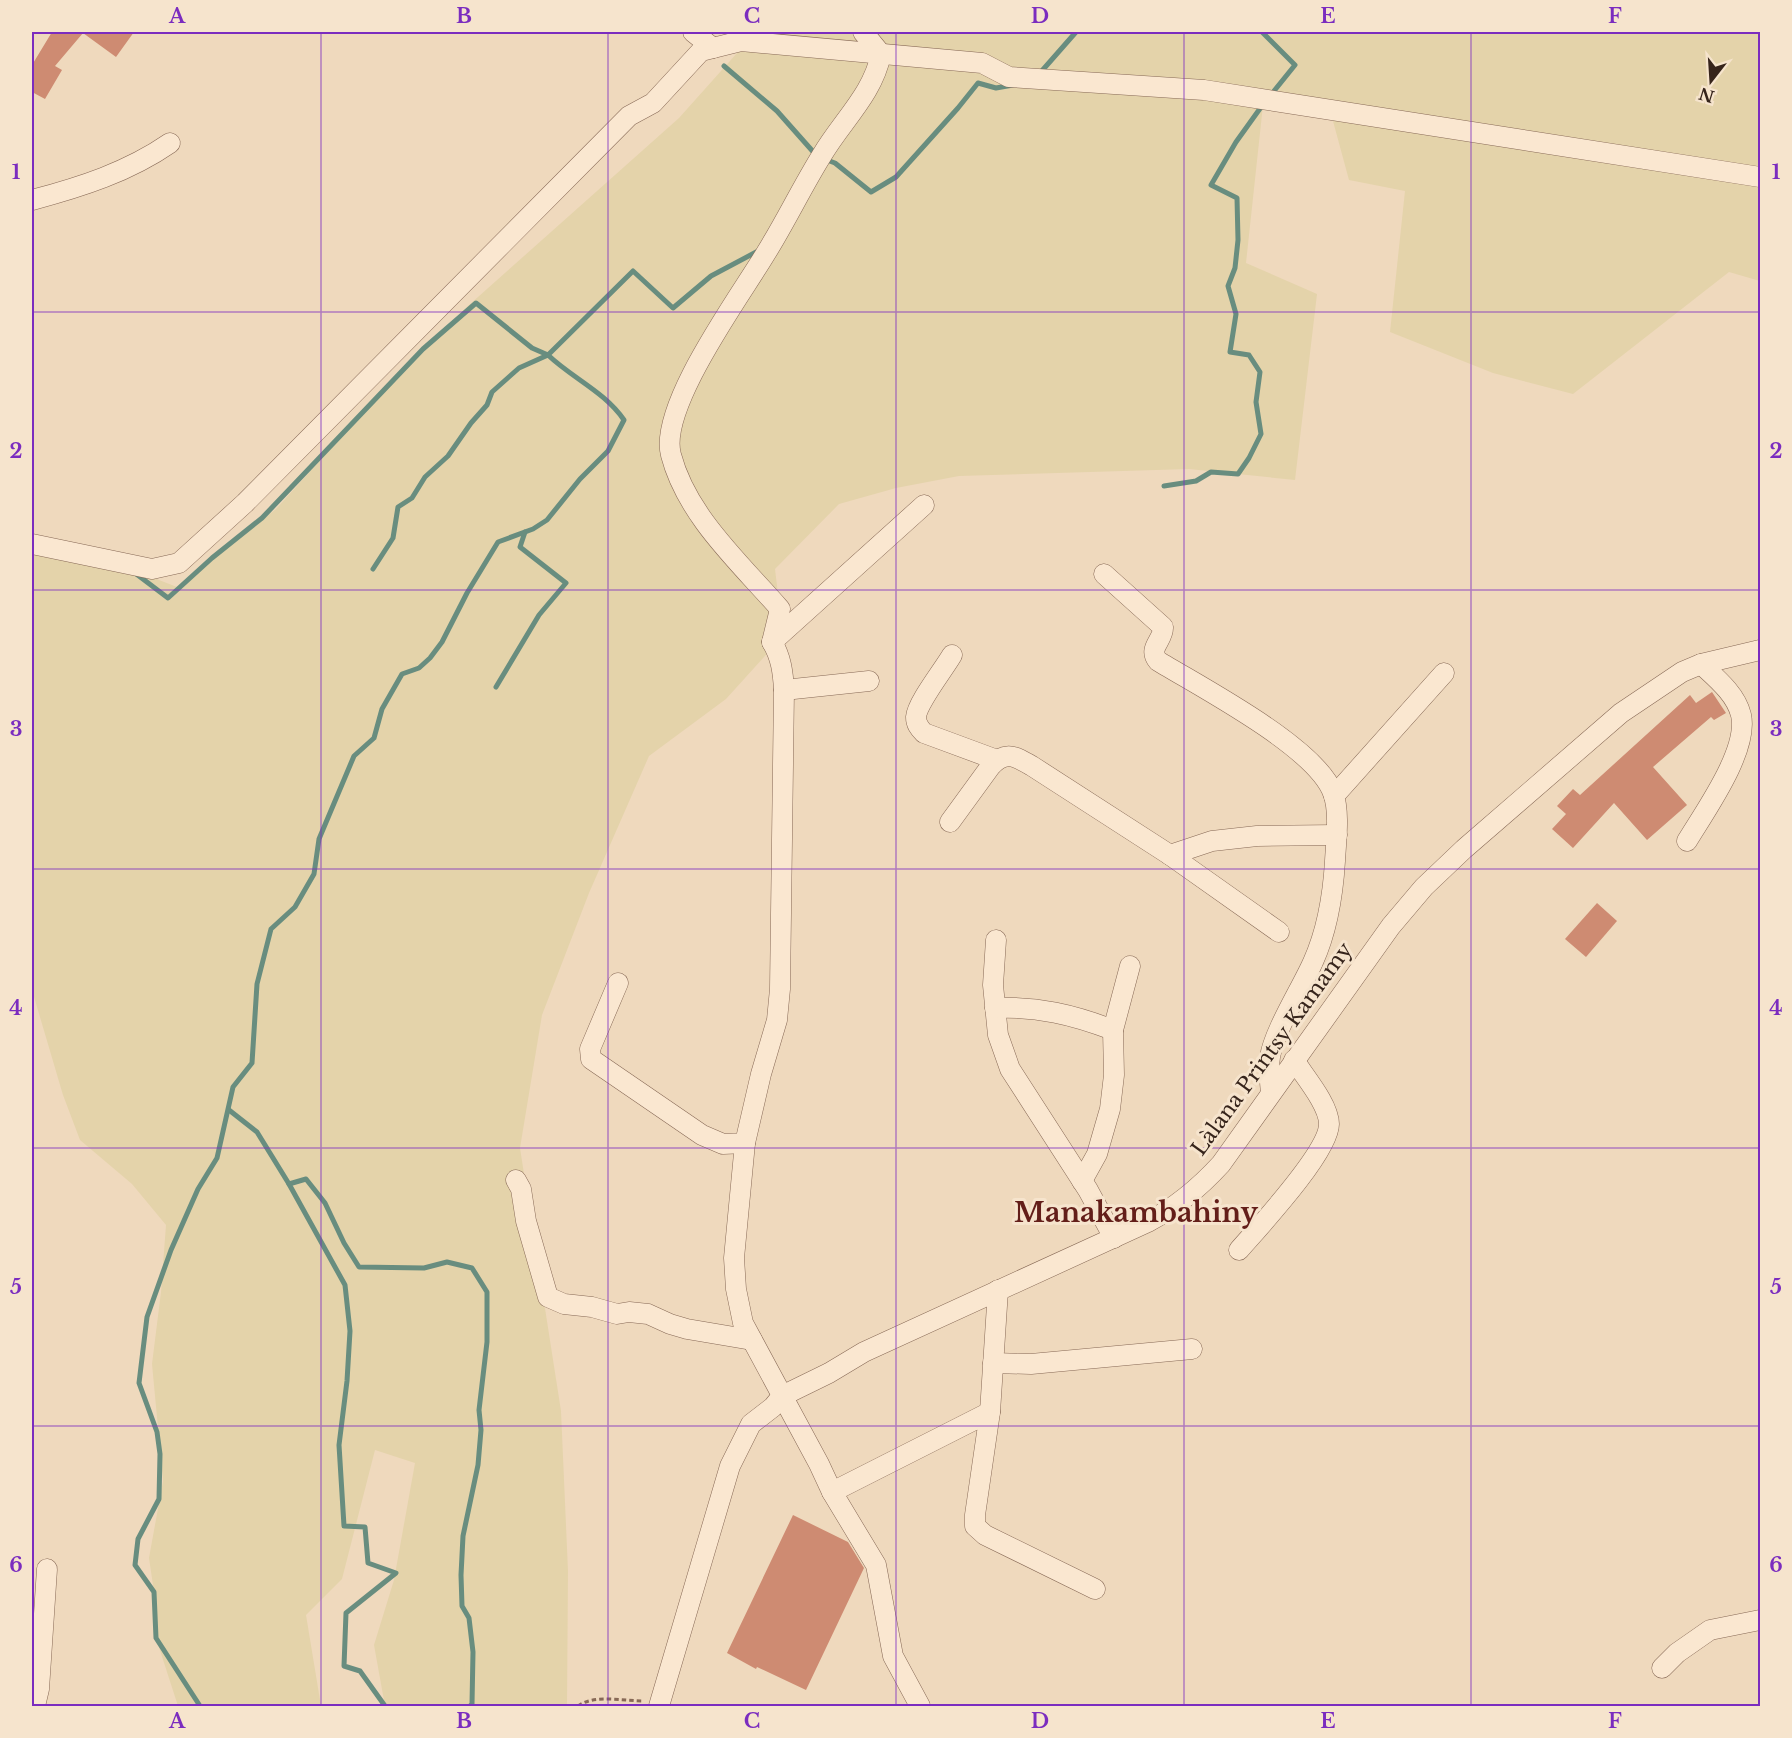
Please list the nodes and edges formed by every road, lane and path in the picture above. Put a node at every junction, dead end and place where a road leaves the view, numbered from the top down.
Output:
1 (693, 32) edge
2 (863, 32) edge
3 (712, 48) junction
4 (881, 54) junction
5 (171, 143) dead end
6 (1761, 177) edge
7 (32, 200) edge
8 (924, 505) dead end
9 (32, 544) edge
10 (1104, 574) dead end
11 (772, 642) junction
12 (1761, 650) edge
13 (952, 656) dead end
14 (1701, 664) junction
15 (1444, 673) dead end
16 (869, 681) dead end
17 (784, 690) junction
18 (997, 759) junction
19 (1334, 796) junction
20 (950, 822) dead end
21 (1337, 835) junction
22 (1687, 841) dead end
23 (1170, 855) junction
24 (1279, 932) dead end
25 (996, 940) dead end
26 (1130, 966) dead end
27 (618, 983) dead end
28 (995, 1008) junction
29 (1113, 1030) junction
30 (1294, 1060) junction
31 (1271, 1094) junction
32 (745, 1143) junction
33 (516, 1180) dead end
34 (1082, 1181) junction
35 (1114, 1238) junction
36 (1239, 1250) dead end
37 (998, 1290) junction
38 (752, 1340) junction
39 (1192, 1349) dead end
40 (993, 1363) junction
41 (782, 1396) junction
42 (990, 1412) junction
43 (832, 1492) junction
44 (47, 1569) dead end
45 (1095, 1589) dead end
46 (1761, 1620) edge
47 (1662, 1668) dead end
48 (659, 1705) edge
49 (35, 1707) edge
50 (578, 1707) edge
51 (921, 1707) edge

1 - 3 street
2 - 4 street
3 - 4 street
3 - 9 street
4 - 6 street
4 - 11 street
5 - 7 street
8 - 11 street
10 - 19 street
11 - 17 street
12 - 14 street, Làlana Printsy Kamamy
13 - 18 street
14 - 22 street
14 - 30 street, Làlana Printsy Kamamy
15 - 19 street
16 - 17 street
17 - 32 street
18 - 20 street
18 - 23 street
19 - 21 street
21 - 23 street
21 - 31 street
23 - 24 street
25 - 28 street
26 - 29 street
27 - 32 street
28 - 29 street
28 - 34 street
29 - 34 street
30 - 31 street, Làlana Printsy Kamamy
30 - 36 street
31 - 35 street, Làlana Printsy Kamamy
32 - 38 street
33 - 38 street
34 - 35 street
35 - 37 street, Làlana Printsy Kamamy
37 - 40 street
37 - 41 street, Làlana Printsy Kamamy
38 - 41 street
39 - 40 street
40 - 42 street
41 - 43 street
41 - 48 street, Làlana Printsy Kamamy
42 - 43 street
42 - 45 street
43 - 51 street
44 - 49 street
46 - 47 street
48 - 50 path

